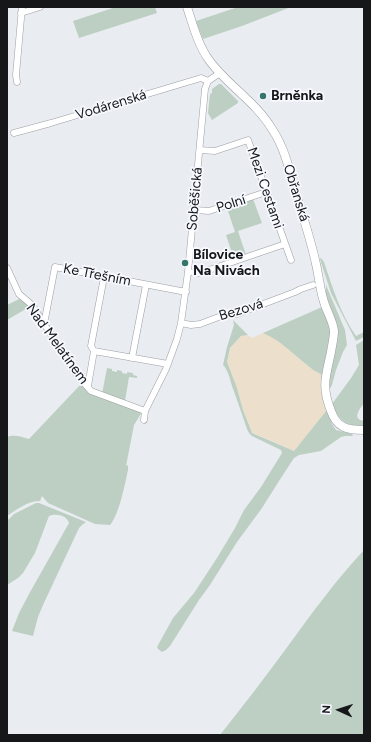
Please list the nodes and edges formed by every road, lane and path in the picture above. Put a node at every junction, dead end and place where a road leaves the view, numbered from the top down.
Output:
1 (40, 7) edge
2 (187, 7) edge
3 (21, 10) edge
4 (220, 73) junction
5 (208, 81) junction
6 (17, 82) dead end
7 (14, 133) dead end
8 (200, 150) junction
9 (266, 192) junction
10 (194, 210) junction
11 (285, 244) junction
12 (291, 260) dead end
13 (7, 268) edge
14 (188, 272) junction
15 (104, 277) junction
16 (298, 282) dead end
17 (313, 284) dead end
18 (146, 285) junction
19 (300, 288) junction
20 (186, 292) junction
21 (44, 315) dead end
22 (181, 323) junction
23 (94, 351) junction
24 (132, 358) junction
25 (168, 364) junction
26 (88, 386) junction
27 (145, 411) junction
28 (144, 420) dead end
29 (364, 430) edge

1 - 3 street
2 - 4 main road, Obřanská
3 - 6 street
4 - 5 street
4 - 29 main road, Obřanská
5 - 7 street, Vodárenská
5 - 8 street, Soběšická
8 - 9 street, Mezi Cestami
8 - 10 street, Soběšická
9 - 10 street, Polní
9 - 11 street, Mezi Cestami
10 - 14 street, Soběšická
11 - 12 street, Mezi Cestami
11 - 14 street
13 - 26 street, Nad Melatínem
14 - 20 street, Soběšická
15 - 18 street, Ke Třešním
15 - 21 street, Ke Třešním
15 - 23 street
16 - 19 street
17 - 19 street, Bezová
18 - 20 street, Ke Třešním
18 - 24 street
19 - 22 street, Bezová
20 - 22 street, Soběšická
22 - 25 street, Soběšická
23 - 24 street
23 - 26 street
24 - 25 street
25 - 27 street, Soběšická
26 - 27 street, Nad Melatínem
27 - 28 street, Soběšická

